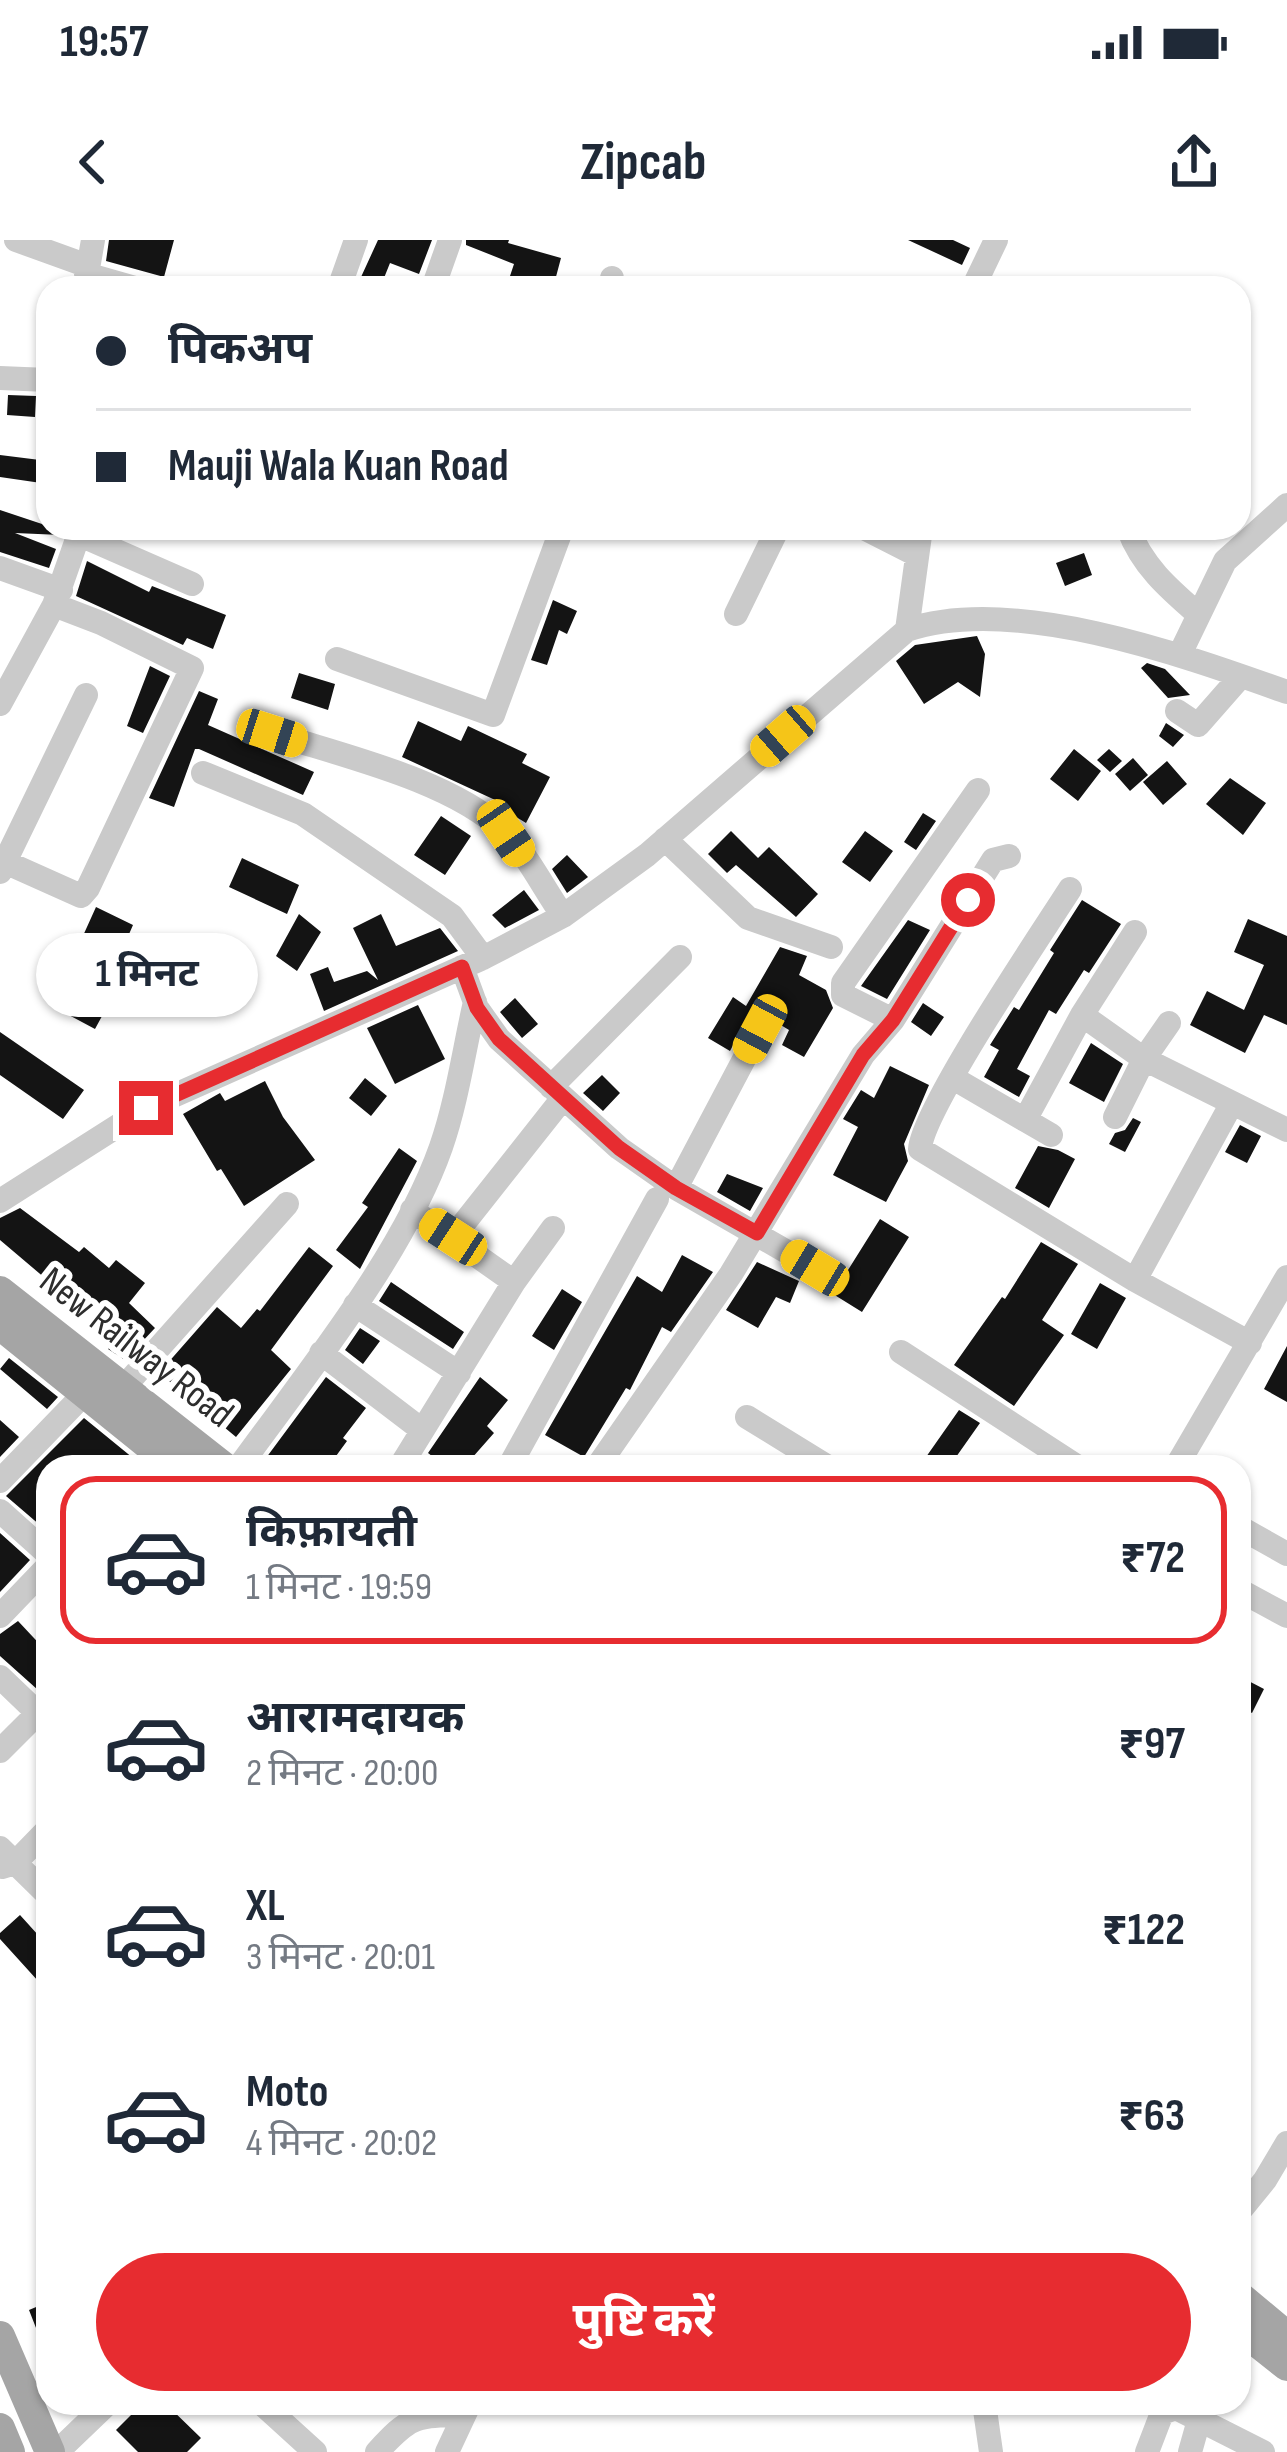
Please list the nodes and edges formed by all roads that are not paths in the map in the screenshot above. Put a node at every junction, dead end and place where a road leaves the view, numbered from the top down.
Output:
1 (16, 240) edge
2 (93, 240) edge
3 (356, 240) edge
4 (450, 240) edge
5 (996, 240) edge
6 (87, 276) edge
7 (343, 276) edge
8 (437, 276) edge
9 (979, 276) edge
10 (0, 378) edge
11 (36, 380) edge
12 (1287, 505) edge
13 (1251, 538) edge
14 (77, 540) edge
15 (97, 540) edge
16 (558, 540) edge
17 (772, 540) edge
18 (888, 540) edge
19 (918, 540) edge
20 (1132, 540) edge
21 (1249, 540) edge
22 (915, 554) junction
23 (0, 568) edge
24 (192, 584) dead end
25 (57, 597) junction
26 (736, 614) dead end
27 (1198, 615) junction
28 (907, 630) junction
29 (1180, 654) junction
30 (337, 659) dead end
31 (9, 664) edge
32 (1241, 676) junction
33 (1287, 692) edge
34 (86, 695) dead end
35 (0, 704) edge
36 (1177, 711) dead end
37 (272, 733) dead end
38 (203, 773) dead end
39 (978, 790) dead end
40 (665, 839) junction
41 (1009, 856) dead end
42 (2, 867) edge
43 (1070, 889) dead end
44 (563, 916) junction
45 (1135, 932) dead end
46 (831, 947) dead end
47 (680, 957) dead end
48 (473, 962) junction
49 (475, 1002) junction
50 (1082, 1015) junction
51 (893, 1020) junction
52 (1169, 1023) dead end
53 (760, 1029) dead end
54 (1144, 1059) junction
55 (953, 1078) junction
56 (557, 1092) junction
57 (1232, 1103) junction
58 (1115, 1117) dead end
59 (1025, 1120) junction
60 (1287, 1130) edge
61 (1051, 1136) dead end
62 (666, 1193) junction
63 (0, 1201) edge
64 (287, 1204) dead end
65 (412, 1210) junction
66 (553, 1228) dead end
67 (757, 1233) junction
68 (453, 1237) junction
69 (815, 1268) dead end
70 (1287, 1276) edge
71 (1135, 1280) junction
72 (514, 1282) junction
73 (0, 1292) edge
74 (356, 1305) junction
75 (5, 1338) edge
76 (1250, 1343) junction
77 (902, 1352) dead end
78 (321, 1353) junction
79 (458, 1373) junction
80 (123, 1388) junction
81 (86, 1392) junction
82 (747, 1417) dead end
83 (422, 1430) junction
84 (152, 1455) edge
85 (209, 1455) edge
86 (248, 1455) edge
87 (407, 1455) edge
88 (516, 1455) edge
89 (605, 1455) edge
90 (809, 1455) edge
91 (1060, 1455) edge
92 (1183, 1455) edge
93 (0, 1481) edge
94 (0, 1511) edge
95 (1251, 1534) edge
96 (36, 1543) edge
97 (1287, 1554) edge
98 (36, 1578) edge
99 (1251, 1596) edge
100 (0, 1616) edge
101 (1287, 1616) edge
102 (0, 1677) edge
103 (36, 1706) edge
104 (36, 1720) edge
105 (0, 1750) edge
106 (36, 1838) edge
107 (5, 1860) edge
108 (36, 1885) edge
109 (1287, 2143) edge
110 (1251, 2197) edge
111 (1251, 2306) edge
112 (0, 2336) edge
113 (1287, 2336) edge
114 (1251, 2338) edge
115 (1287, 2366) edge
116 (36, 2413) edge
117 (37, 2415) edge
118 (95, 2415) edge
119 (274, 2415) edge
120 (438, 2415) edge
121 (463, 2415) edge
122 (986, 2415) edge
123 (1165, 2415) edge
124 (1189, 2415) edge
125 (1199, 2420) junction
126 (0, 2428) edge
127 (1251, 2449) edge
128 (10, 2452) edge
129 (54, 2452) edge
130 (315, 2452) edge
131 (376, 2452) edge
132 (447, 2452) edge
133 (991, 2452) edge
134 (1147, 2452) edge
135 (1190, 2452) edge

1 - 6 street
2 - 6 street
3 - 7 street
4 - 8 street
5 - 9 street
10 - 11 street
12 - 13 street
14 - 25 street
15 - 24 street
16 - 30 street
17 - 26 street
18 - 22 street
19 - 22 street
20 - 27 street
21 - 27 street
22 - 28 street
23 - 25 street
25 - 31 street
25 - 42 street
27 - 29 street
28 - 29 street
28 - 40 street
29 - 32 street
31 - 35 street
32 - 33 street
32 - 36 street
34 - 42 street
37 - 44 street
38 - 48 street
39 - 51 street
40 - 44 street
40 - 46 street
41 - 51 street
43 - 55 street
44 - 48 street
45 - 50 street
47 - 56 street
48 - 49 street
48 - 63 street
49 - 56 street
49 - 65 street
50 - 54 street
50 - 59 street
51 - 67 street
52 - 54 street
53 - 62 street
54 - 57 street
54 - 58 street
55 - 59 street
55 - 71 street
56 - 62 street
56 - 68 street
57 - 60 street
57 - 71 street
59 - 61 street
62 - 67 street
62 - 88 street
64 - 80 street
65 - 68 street
65 - 74 street
66 - 72 street
67 - 69 street
67 - 89 street
68 - 72 street
70 - 76 street
71 - 76 street
72 - 79 street
73 - 80 main road, New Railway Road
74 - 78 street
74 - 79 street
75 - 81 main road, New Railway Road
76 - 92 street
77 - 91 street
78 - 83 street
78 - 86 street
79 - 83 street
80 - 85 main road, New Railway Road
81 - 84 main road, New Railway Road
81 - 93 street
82 - 90 street
83 - 87 street
94 - 96 street
95 - 97 street
98 - 100 street
99 - 101 street
102 - 103 street
104 - 105 street
106 - 107 street
107 - 108 street
109 - 110 street
111 - 113 main road
112 - 116 main road
114 - 115 main road
117 - 129 main road
118 - 129 street
119 - 130 street
120 - 131 street
121 - 132 street
122 - 133 street
123 - 134 street
124 - 125 street
125 - 127 street
125 - 135 street
126 - 128 main road

